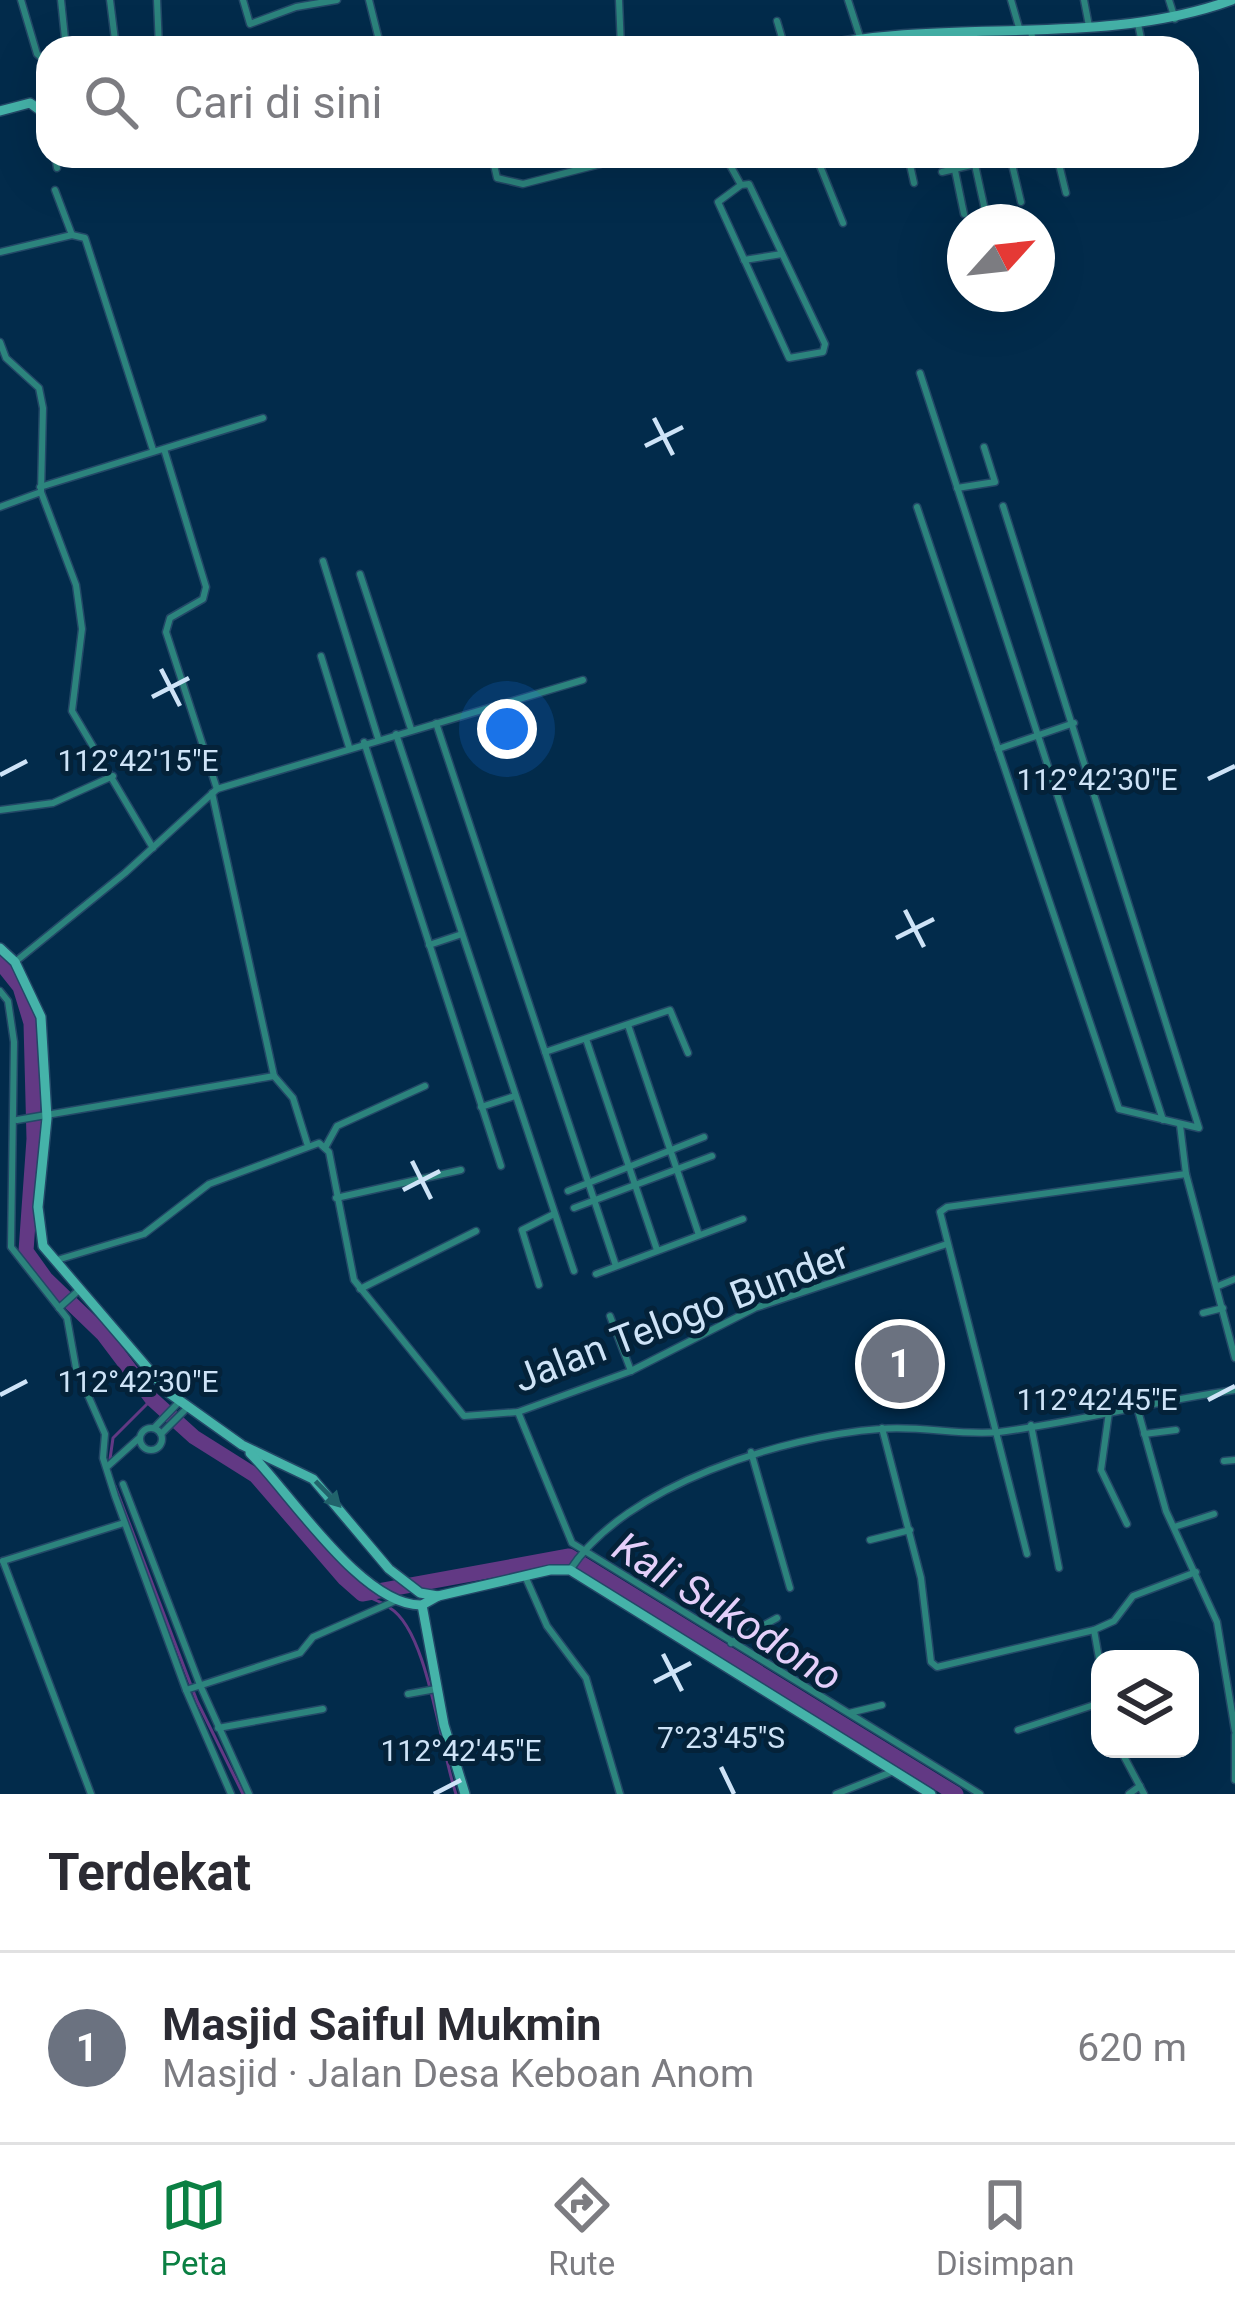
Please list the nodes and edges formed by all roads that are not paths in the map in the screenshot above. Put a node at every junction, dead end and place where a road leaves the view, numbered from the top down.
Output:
1 (20, 0) edge
2 (61, 0) edge
3 (110, 0) edge
4 (158, 0) edge
5 (244, 0) edge
6 (337, 0) edge
7 (369, 0) edge
8 (619, 0) edge
9 (848, 0) edge
10 (1011, 0) edge
11 (1084, 0) edge
12 (1169, 0) edge
13 (1232, 0) edge
14 (292, 4) edge
15 (1175, 19) junction
16 (777, 21) dead end
17 (1138, 24) junction
18 (1089, 26) junction
19 (1026, 31) junction
20 (65, 36) edge
21 (114, 36) edge
22 (159, 36) edge
23 (379, 36) edge
24 (620, 36) edge
25 (781, 36) edge
26 (856, 36) edge
27 (971, 36) edge
28 (1028, 36) edge
29 (1140, 36) edge
30 (36, 51) edge
31 (36, 107) edge
32 (0, 111) edge
33 (495, 168) edge
34 (585, 168) edge
35 (732, 168) edge
36 (820, 168) edge
37 (911, 168) edge
38 (976, 168) edge
39 (1013, 168) edge
40 (1060, 168) edge
41 (955, 169) joint
42 (942, 172) dead end
43 (914, 183) dead end
44 (741, 185) junction
45 (56, 190) dead end
46 (1066, 193) dead end
47 (1021, 202) dead end
48 (962, 204) edge
49 (984, 204) edge
50 (843, 223) dead end
51 (73, 235) junction
52 (0, 252) edge
53 (782, 254) junction
54 (744, 260) junction
55 (0, 342) edge
56 (920, 373) dead end
57 (263, 418) dead end
58 (984, 447) dead end
59 (164, 448) junction
60 (153, 450) junction
61 (40, 489) junction
62 (959, 492) junction
63 (0, 506) edge
64 (1003, 506) dead end
65 (917, 507) dead end
66 (323, 561) dead end
67 (360, 574) dead end
68 (321, 656) dead end
69 (583, 680) dead end
70 (435, 722) junction
71 (1074, 723) junction
72 (411, 729) junction
73 (396, 734) junction
74 (1040, 735) junction
75 (379, 738) junction
76 (364, 742) junction
77 (348, 744) junction
78 (998, 748) junction
79 (113, 776) junction
80 (214, 790) junction
81 (0, 809) edge
82 (153, 848) junction
83 (462, 934) junction
84 (429, 945) junction
85 (0, 948) edge
86 (15, 962) junction
87 (0, 991) edge
88 (628, 1025) junction
89 (586, 1039) junction
90 (545, 1052) junction
91 (688, 1053) dead end
92 (274, 1076) junction
93 (425, 1086) dead end
94 (515, 1096) junction
95 (482, 1107) junction
96 (44, 1118) junction
97 (18, 1120) junction
98 (1162, 1120) junction
99 (1180, 1125) junction
100 (704, 1137) dead end
101 (308, 1143) junction
102 (326, 1146) junction
103 (670, 1150) junction
104 (712, 1156) dead end
105 (501, 1166) dead end
106 (628, 1167) junction
107 (461, 1170) dead end
108 (676, 1170) junction
109 (1186, 1174) junction
110 (589, 1183) junction
111 (636, 1187) junction
112 (568, 1191) dead end
113 (336, 1198) junction
114 (595, 1202) junction
115 (5, 1205) edge
116 (574, 1208) dead end
117 (554, 1214) junction
118 (743, 1219) dead end
119 (476, 1231) dead end
120 (699, 1235) junction
121 (947, 1244) junction
122 (657, 1250) junction
123 (55, 1261) junction
124 (616, 1266) junction
125 (574, 1270) dead end
126 (596, 1274) dead end
127 (1235, 1279) edge
128 (538, 1285) dead end
129 (1218, 1286) junction
130 (79, 1289) junction
131 (360, 1289) junction
132 (62, 1305) junction
133 (1223, 1308) junction
134 (1203, 1312) dead end
135 (610, 1316) dead end
136 (1235, 1358) edge
137 (632, 1371) junction
138 (1235, 1390) edge
139 (181, 1407) junction
140 (1137, 1407) junction
141 (518, 1412) junction
142 (1109, 1412) junction
143 (1031, 1425) junction
144 (154, 1428) junction
145 (882, 1428) junction
146 (1176, 1430) dead end
147 (997, 1432) junction
148 (161, 1434) junction
149 (1144, 1434) junction
150 (140, 1437) junction
151 (242, 1445) junction
152 (146, 1448) junction
153 (128, 1450) junction
154 (751, 1452) junction
155 (1235, 1460) edge
156 (1224, 1461) dead end
157 (283, 1463) junction
158 (107, 1467) junction
159 (271, 1474) junction
160 (121, 1492) junction
161 (1214, 1514) dead end
162 (124, 1522) junction
163 (1127, 1524) dead end
164 (1174, 1527) junction
165 (910, 1529) junction
166 (870, 1540) dead end
167 (587, 1550) junction
168 (1027, 1554) dead end
169 (2, 1561) edge
170 (572, 1568) junction
171 (1059, 1568) dead end
172 (391, 1570) junction
173 (1196, 1572) junction
174 (525, 1576) junction
175 (375, 1586) junction
176 (790, 1588) dead end
177 (418, 1596) junction
178 (391, 1602) junction
179 (777, 1618) dead end
180 (1094, 1630) junction
181 (731, 1643) junction
182 (1098, 1650) edge
183 (756, 1670) junction
184 (198, 1685) junction
185 (187, 1690) junction
186 (432, 1690) junction
187 (408, 1694) dead end
188 (882, 1705) dead end
189 (322, 1709) dead end
190 (1091, 1709) edge
191 (849, 1713) junction
192 (218, 1728) junction
193 (1018, 1730) dead end
194 (1235, 1733) edge
195 (1125, 1758) edge
196 (895, 1771) junction
197 (1235, 1780) edge
198 (1142, 1790) edge
199 (968, 1791) edge
200 (92, 1794) edge
201 (231, 1794) edge
202 (249, 1794) edge
203 (465, 1794) edge
204 (620, 1794) edge
205 (836, 1794) edge
206 (931, 1794) edge
207 (980, 1794) edge
208 (1129, 1794) edge

1 - 30 street
2 - 20 street
3 - 21 street
4 - 22 street
5 - 14 street
6 - 14 street
7 - 23 street
8 - 24 street
9 - 26 street
10 - 19 street
11 - 18 street
12 - 15 street
13 - 15 main road
15 - 17 main road
16 - 25 street
17 - 18 main road
17 - 29 street
18 - 19 main road
19 - 27 main road
19 - 28 street
31 - 32 main road
33 - 34 street
35 - 44 street
36 - 50 street
37 - 43 street
38 - 49 street
39 - 47 street
40 - 46 street
41 - 42 street
41 - 48 street
44 - 53 street
44 - 54 street
45 - 51 street
51 - 52 street
51 - 60 street
53 - 54 street
53 - 54 street
55 - 61 street
56 - 62 street
57 - 59 street
58 - 62 street
59 - 60 street
59 - 80 street
60 - 61 street
61 - 63 street
61 - 79 street
62 - 74 street
64 - 71 street
65 - 78 street
66 - 75 street
67 - 72 street
68 - 77 street
69 - 70 street
70 - 72 street
70 - 90 street
71 - 74 street
71 - 99 street
72 - 73 street
73 - 75 street
73 - 83 street
74 - 78 street
74 - 98 street
75 - 76 street
76 - 77 street
76 - 84 street
77 - 80 street
78 - 98 street
79 - 81 street
79 - 82 street
80 - 82 street
80 - 92 street
82 - 86 street
83 - 84 street
83 - 94 street
84 - 95 street
85 - 86 main road
86 - 96 main road
87 - 97 street
88 - 89 street
88 - 91 street
88 - 103 street
89 - 90 street
89 - 106 street
90 - 110 street
92 - 96 street
92 - 101 street
93 - 102 street
94 - 95 street
94 - 117 street
95 - 105 street
96 - 97 street
96 - 123 main road
97 - 115 street
98 - 99 street
99 - 109 street
100 - 103 street
101 - 102 street
101 - 123 street
102 - 113 street
103 - 106 street
103 - 108 street
104 - 108 street
106 - 110 street
106 - 111 street
107 - 113 street
108 - 111 street
108 - 120 street
109 - 121 street
109 - 129 street
110 - 112 street
110 - 114 street
111 - 114 street
111 - 122 street
113 - 131 street, Jalan Telogo Bunder
114 - 116 street
114 - 124 street
115 - 132 street
117 - 125 street
117 - 128 street
118 - 120 street
119 - 131 street
120 - 122 street
121 - 137 street, Jalan Telogo Bunder
121 - 147 street
122 - 124 street
123 - 130 main road
124 - 126 street
127 - 129 street
129 - 133 street
130 - 132 street
130 - 139 main road
131 - 141 street, Jalan Telogo Bunder
132 - 158 street
133 - 134 street
133 - 136 street
135 - 137 street
137 - 141 street, Jalan Telogo Bunder
138 - 140 street
139 - 144 street
139 - 148 street
139 - 151 main road
140 - 142 street
140 - 149 street
141 - 167 street
142 - 143 street
142 - 163 street
143 - 147 street
143 - 171 street
144 - 148 street
144 - 150 street
145 - 147 street
145 - 154 street
145 - 165 street
146 - 149 street
147 - 168 street
148 - 152 street
149 - 164 street
150 - 152 street
150 - 153 street
151 - 157 main road
151 - 159 main road
152 - 153 street
153 - 158 street
154 - 167 street
154 - 176 street
155 - 156 street
157 - 159 main road
157 -> 172 main road
158 - 160 street
159 - 175 main road
160 - 162 street
160 - 184 street
161 - 164 street
162 - 169 street
162 - 185 street
164 - 173 street
165 - 166 street
165 - 180 street
167 - 170 street
167 - 181 street
169 - 200 street
170 - 174 main road
170 - 183 main road
172 - 175 main road
172 - 177 main road
173 - 180 street
173 - 194 street
174 - 177 main road
174 - 204 street
175 - 178 main road
177 - 178 main road
177 - 186 main road
178 - 184 street
179 - 181 street
180 - 182 street
181 - 183 street
183 - 191 street
183 - 196 main road
184 - 185 street
184 - 192 street
185 - 201 street
186 - 187 street
186 - 203 main road
188 - 191 street
189 - 192 street
190 - 193 street
191 - 199 street
192 - 202 street
194 - 197 street
195 - 198 street
196 - 205 street
196 - 206 main road
198 - 208 street
199 - 207 street

